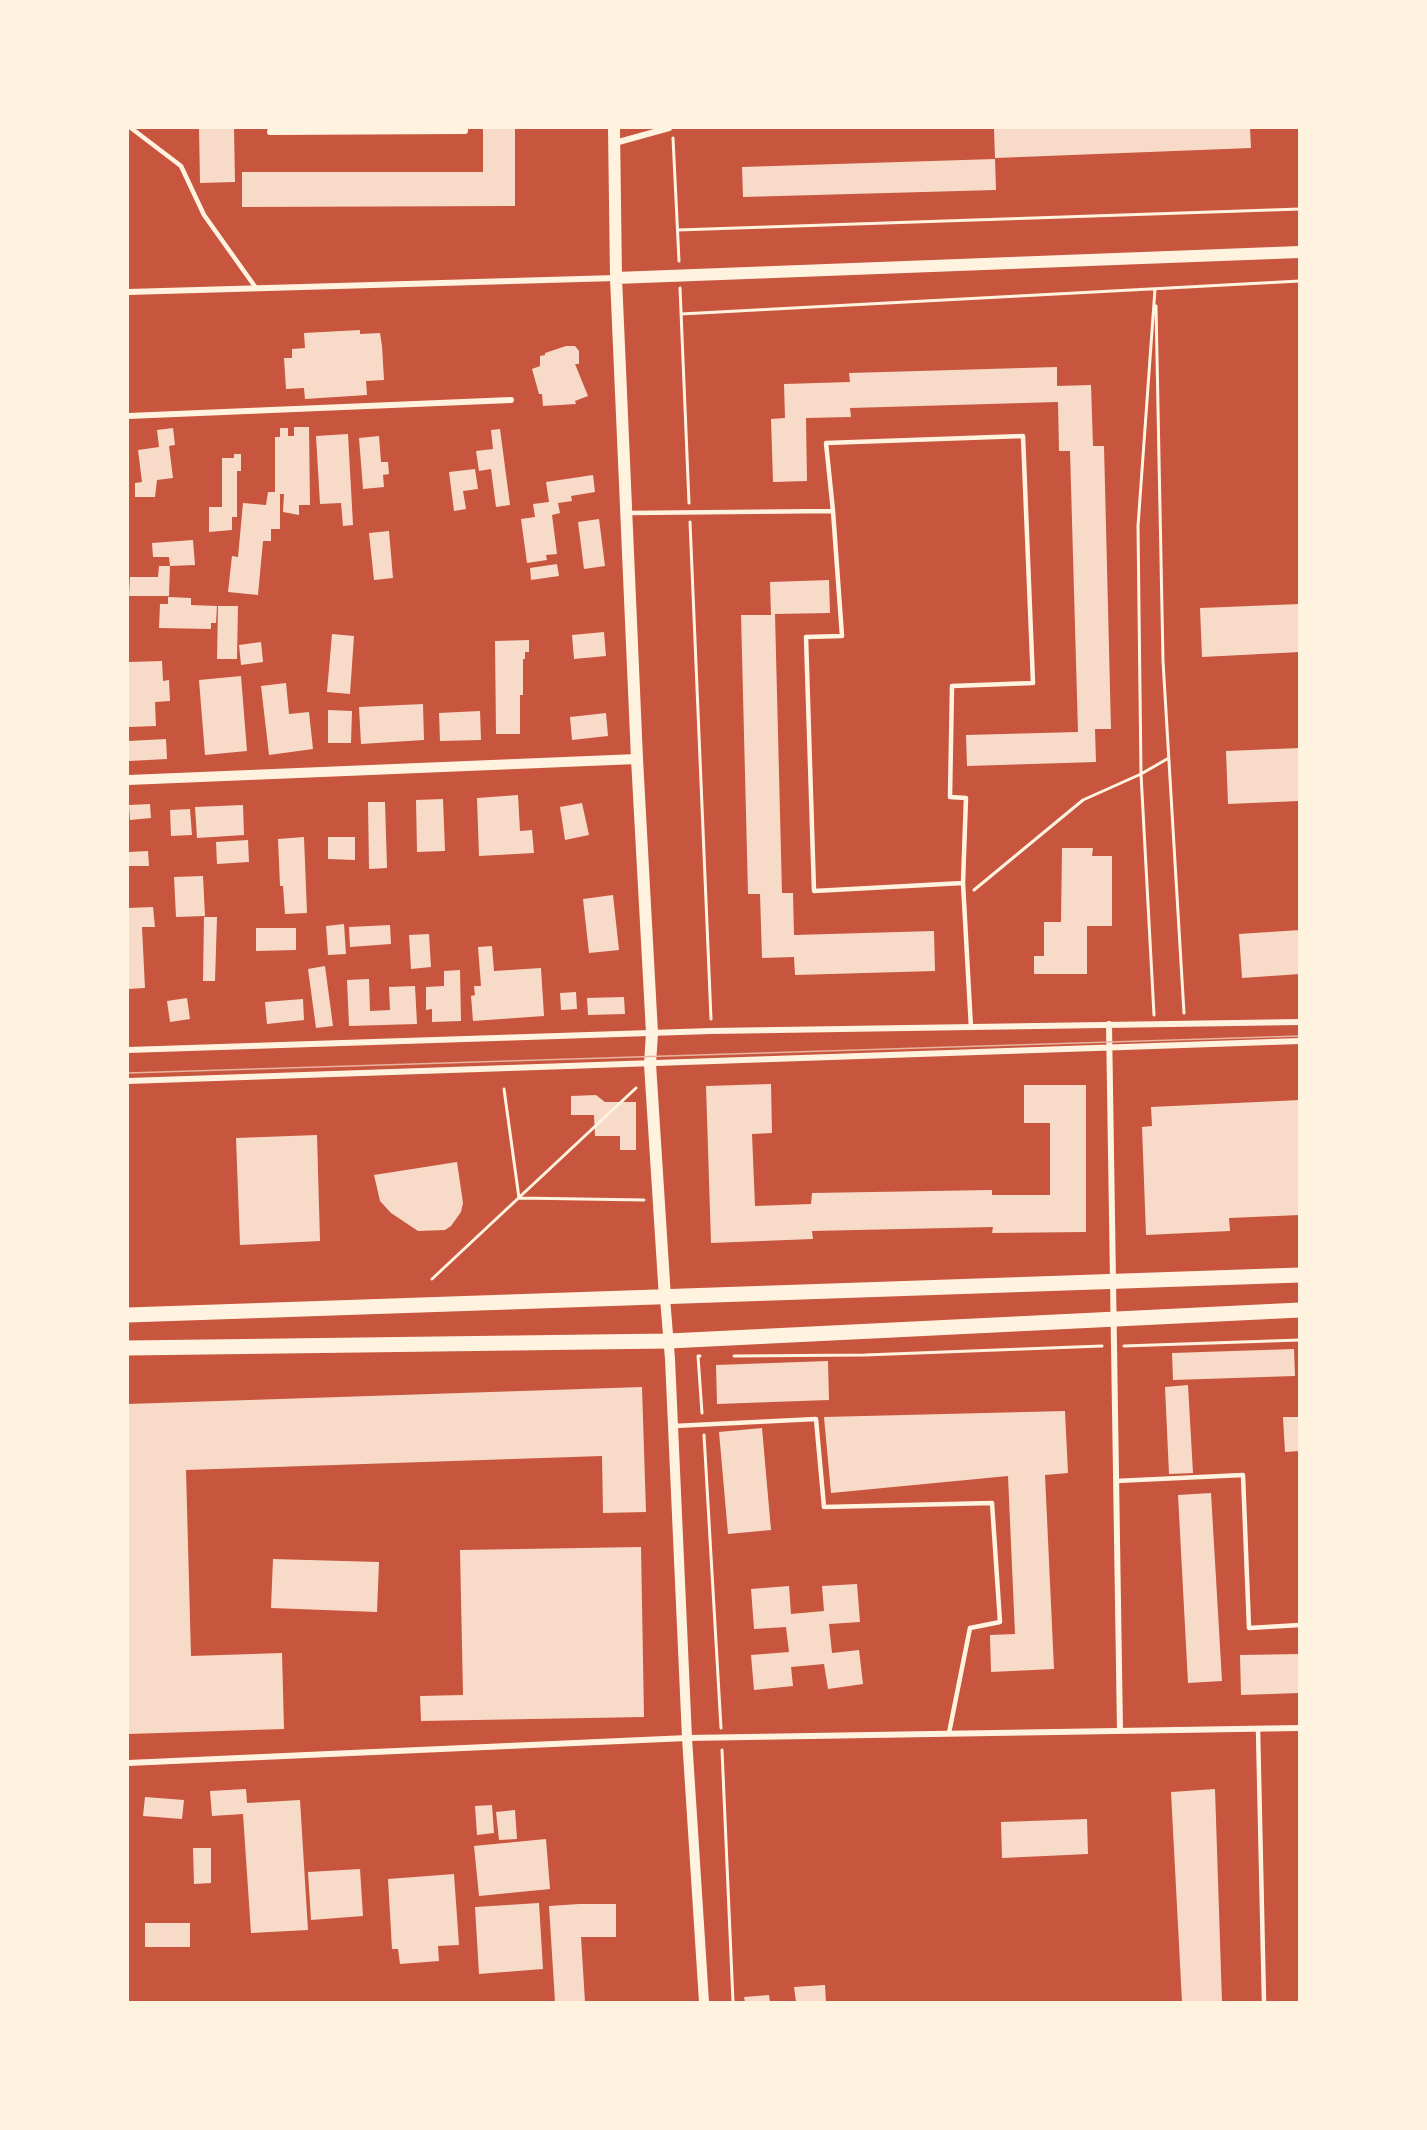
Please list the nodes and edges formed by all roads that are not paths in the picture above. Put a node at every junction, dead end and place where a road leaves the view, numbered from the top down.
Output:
1 (131, 128) edge
2 (271, 128) edge
3 (465, 128) edge
4 (614, 128) edge
5 (671, 128) edge
6 (615, 143) junction
7 (1299, 252) edge
8 (616, 278) junction
9 (256, 288) junction
10 (128, 292) edge
11 (511, 400) dead end
12 (128, 416) edge
13 (833, 511) junction
14 (626, 513) junction
15 (637, 759) junction
16 (128, 780) edge
17 (963, 883) junction
18 (1299, 1022) edge
19 (1109, 1024) junction
20 (971, 1028) junction
21 (652, 1033) junction
22 (1299, 1041) edge
23 (1110, 1048) junction
24 (128, 1050) edge
25 (650, 1064) junction
26 (128, 1081) edge
27 (1299, 1275) edge
28 (1112, 1280) junction
29 (665, 1298) junction
30 (1299, 1310) edge
31 (128, 1316) edge
32 (1113, 1319) junction
33 (669, 1341) junction
34 (128, 1348) edge
35 (673, 1426) junction
36 (1116, 1481) junction
37 (1299, 1626) edge
38 (1299, 1728) edge
39 (1258, 1729) junction
40 (1120, 1731) junction
41 (949, 1733) junction
42 (687, 1738) junction
43 (128, 1764) edge
44 (704, 2002) edge
45 (1264, 2002) edge

1 - 9 lane
2 - 3 street
4 - 6 main road
5 - 6 street
6 - 8 main road
7 - 8 main road
8 - 9 street
8 - 14 main road
9 - 10 street
11 - 12 street
13 - 14 lane
13 - 17 lane
13 - 17 lane
14 - 15 main road
15 - 16 street
15 - 21 main road
17 - 20 lane
18 - 19 street
19 - 20 street
19 - 23 street
20 - 21 street
21 - 24 street
21 - 25 main road
22 - 23 street
23 - 25 street
23 - 28 street
25 - 26 street
25 - 29 main road
27 - 28 main road
28 - 29 main road
28 - 32 street
29 - 31 main road
29 - 33 street
30 - 32 main road
32 - 33 main road
32 - 36 street
33 - 34 main road
33 - 35 street
35 - 41 lane
35 - 42 street
36 - 37 lane
36 - 40 street
38 - 39 street
39 - 40 street
39 - 45 lane
40 - 41 street
41 - 42 street
42 - 43 street
42 - 44 street

